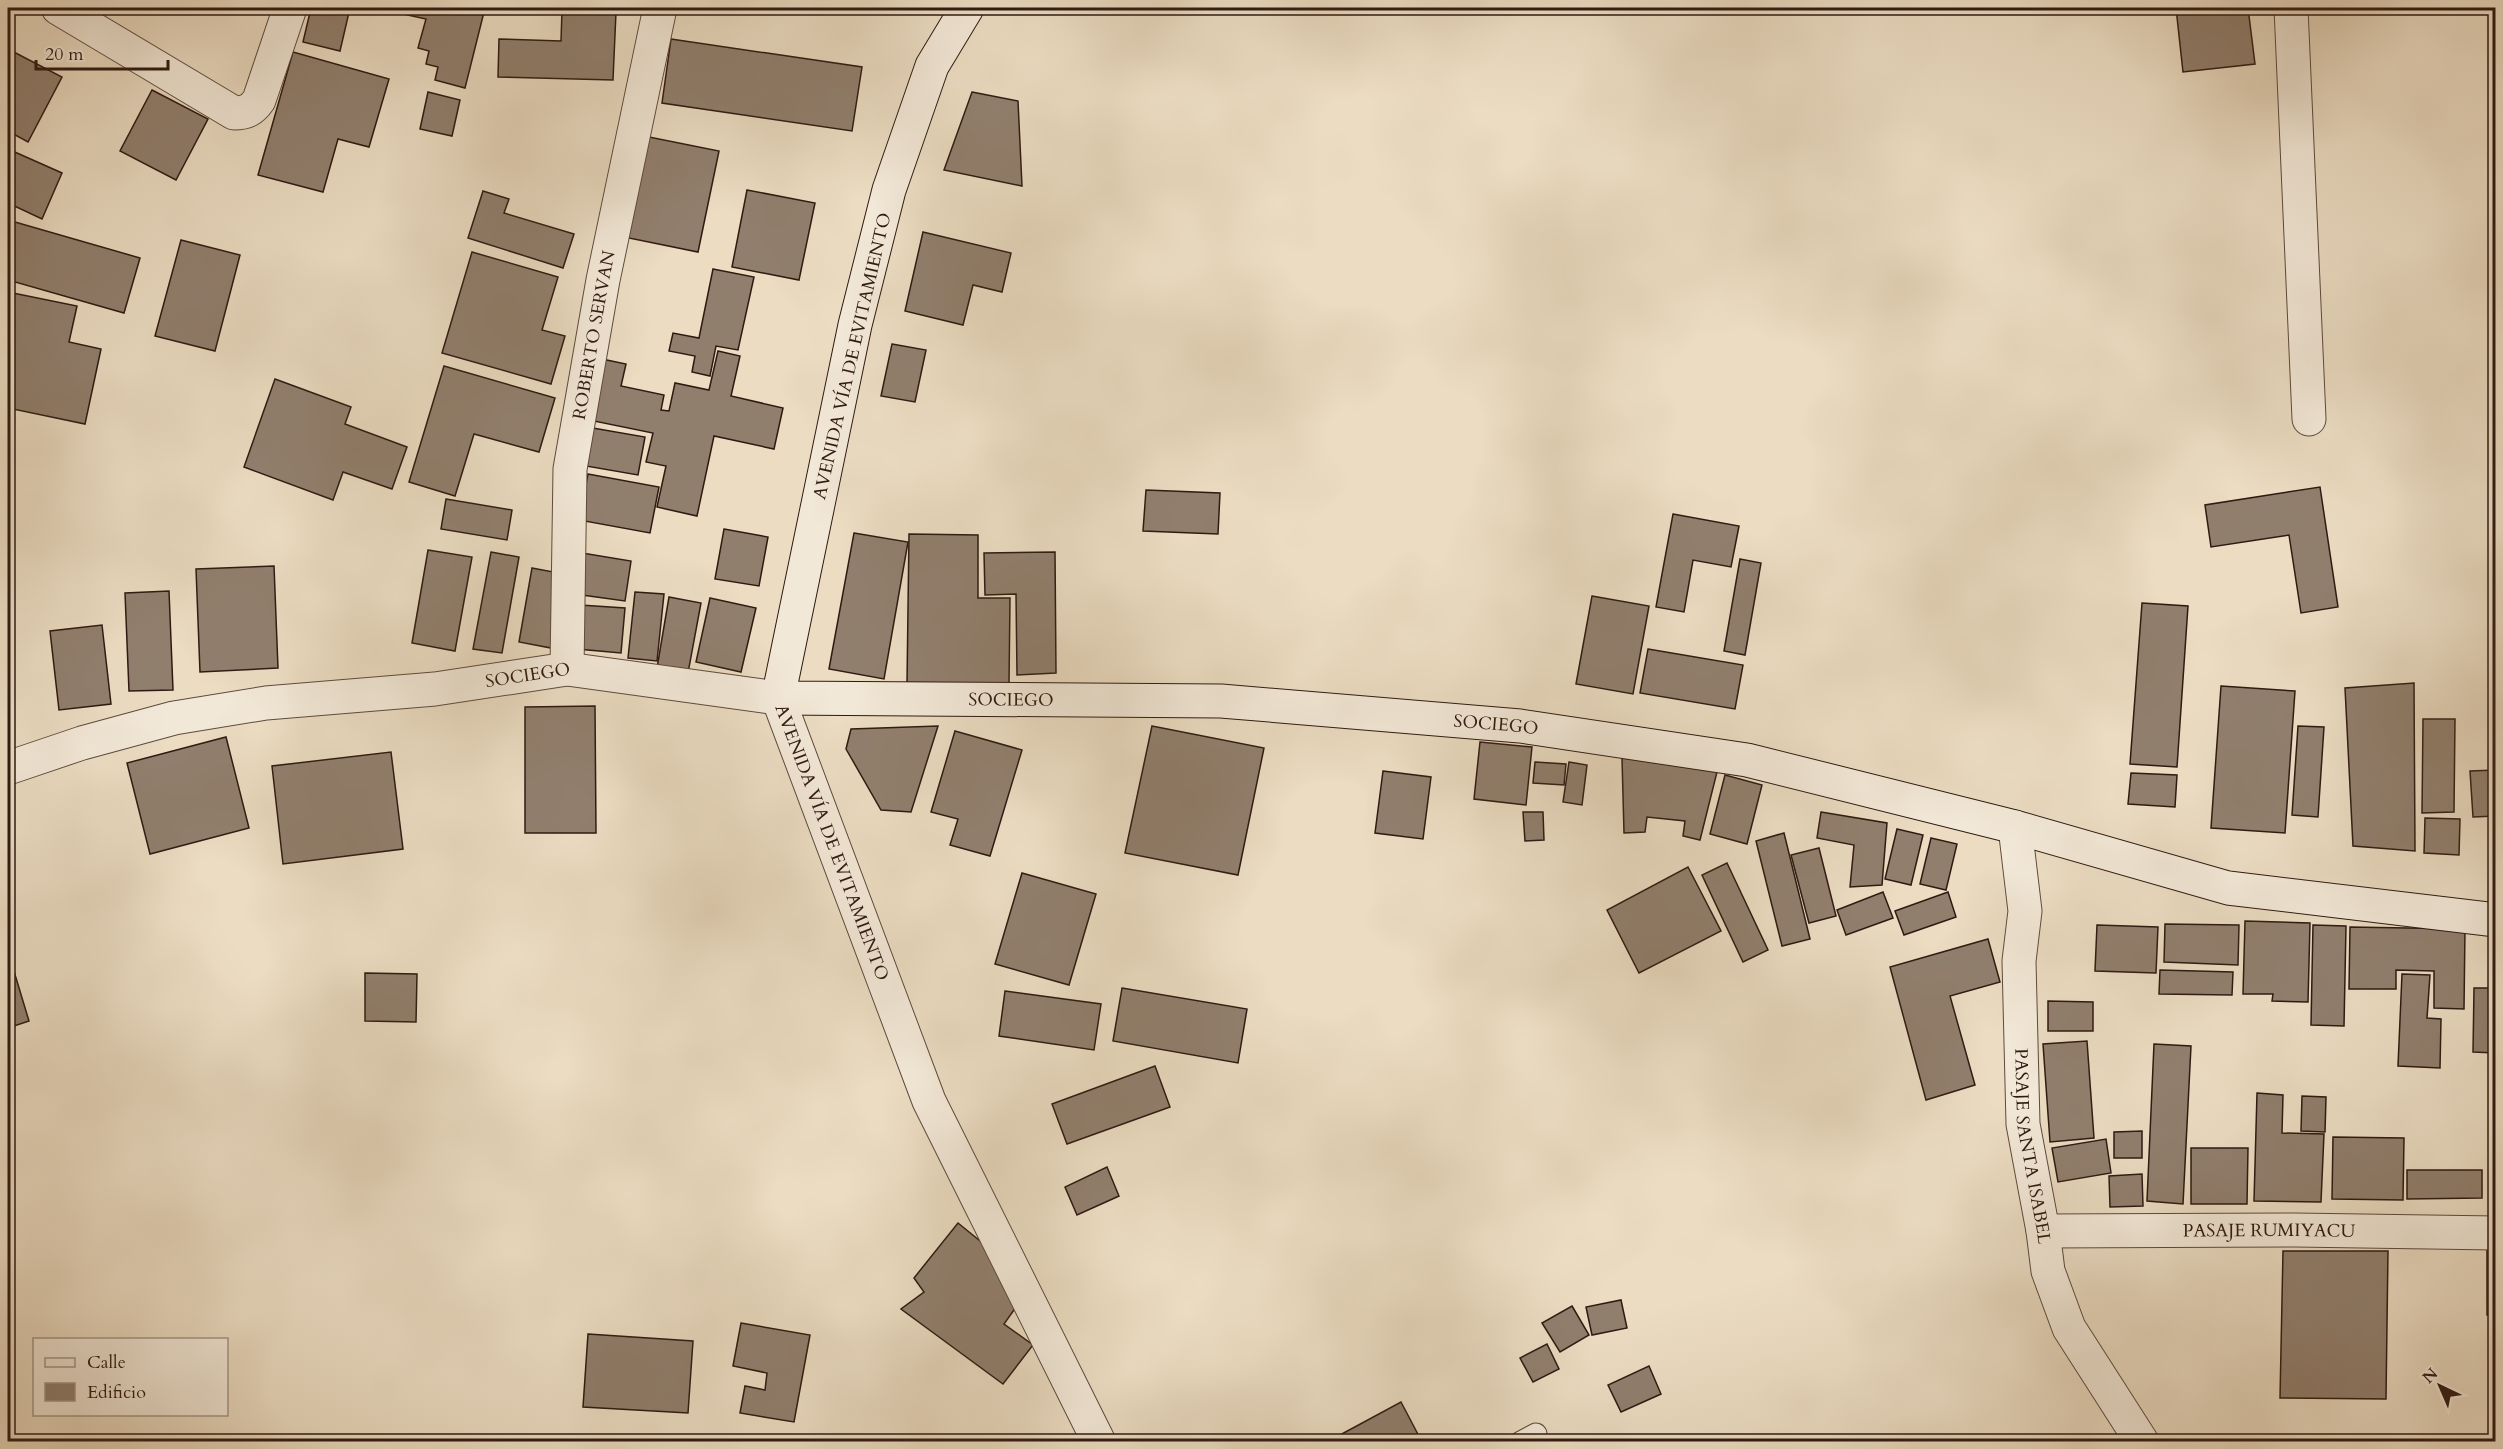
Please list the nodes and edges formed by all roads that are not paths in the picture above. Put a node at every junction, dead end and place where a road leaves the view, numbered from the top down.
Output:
1 (58, 8) edge
2 (290, 8) edge
3 (660, 8) edge
4 (967, 8) edge
5 (2290, 8) edge
6 (2309, 419) dead end
7 (567, 669) junction
8 (778, 698) junction
9 (8, 768) edge
10 (2015, 827) junction
11 (2496, 921) edge
12 (2043, 1231) junction
13 (2496, 1233) edge
14 (1099, 1442) edge
15 (2142, 1442) edge

1 - 2 street
3 - 7 street, ROBERTO SERVAN
4 - 8 street, AVENIDA VÍA DE EVITAMIENTO
5 - 6 street
7 - 8 street, SOCIEGO
7 - 9 street, SOCIEGO
8 - 10 street, SOCIEGO
8 - 14 street, AVENIDA VÍA DE EVITAMIENTO
10 - 11 street, SOCIEGO
10 - 12 street, PASAJE SANTA ISABEL
12 - 13 street, PASAJE RUMIYACU
12 - 15 street, PASAJE SANTA ISABEL

